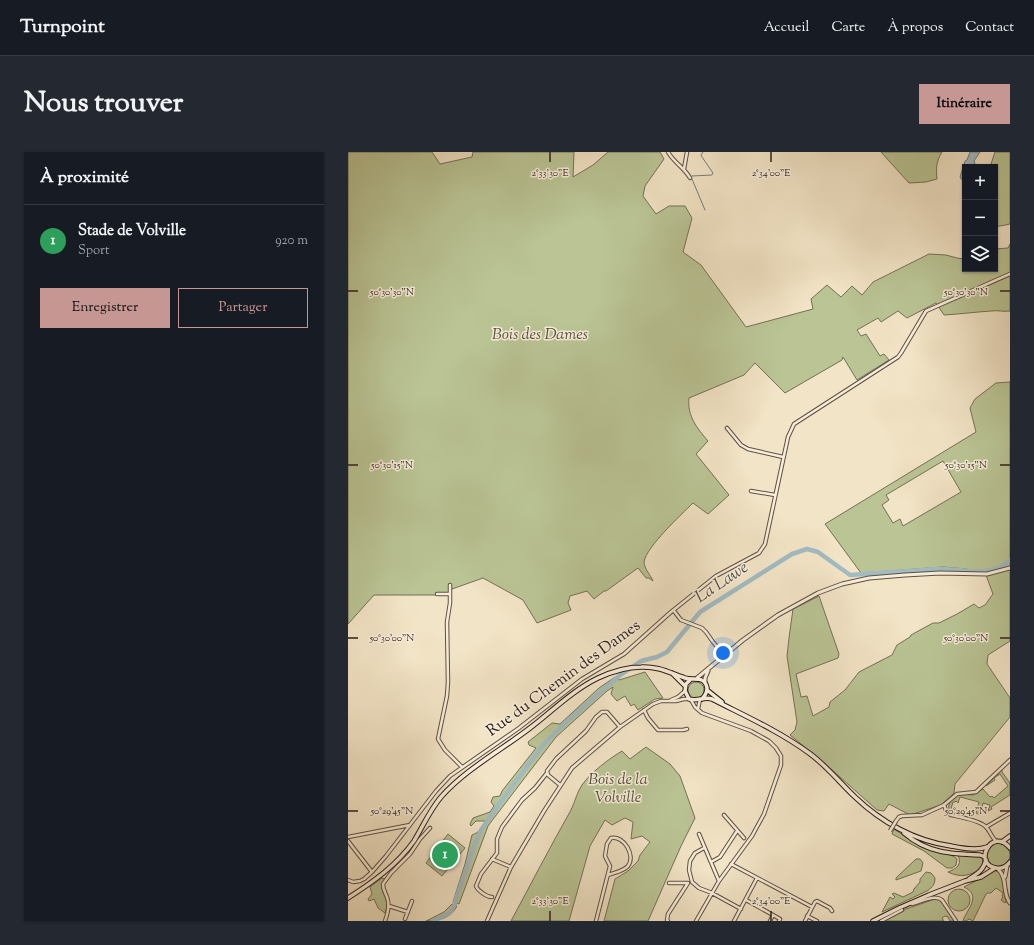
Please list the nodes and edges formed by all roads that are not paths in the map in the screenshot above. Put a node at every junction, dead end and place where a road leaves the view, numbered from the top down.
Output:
1 (668, 152) edge
2 (687, 152) edge
3 (684, 168) junction
4 (690, 178) dead end
5 (1010, 274) edge
6 (727, 428) dead end
7 (783, 457) junction
8 (751, 491) dead end
9 (775, 496) junction
10 (1010, 568) edge
11 (450, 585) dead end
12 (437, 594) dead end
13 (450, 594) junction
14 (674, 611) junction
15 (725, 656) junction
16 (709, 670) junction
17 (672, 673) junction
18 (697, 678) junction
19 (691, 679) junction
20 (705, 684) junction
21 (685, 688) junction
22 (707, 689) junction
23 (690, 699) junction
24 (701, 699) junction
25 (669, 701) junction
26 (726, 705) junction
27 (698, 709) junction
28 (644, 710) junction
29 (620, 727) junction
30 (686, 729) dead end
31 (1010, 760) edge
32 (462, 767) junction
33 (547, 773) junction
34 (560, 785) junction
35 (944, 805) junction
36 (1010, 813) edge
37 (724, 815) dead end
38 (410, 825) junction
39 (986, 827) junction
40 (430, 828) dead end
41 (902, 830) junction
42 (737, 831) junction
43 (890, 831) dead end
44 (699, 834) dead end
45 (990, 834) junction
46 (1010, 836) edge
47 (348, 837) edge
48 (744, 838) dead end
49 (348, 841) edge
50 (999, 841) junction
51 (1010, 843) edge
52 (991, 844) junction
53 (987, 847) junction
54 (1010, 847) edge
55 (704, 848) junction
56 (492, 859) junction
57 (985, 859) junction
58 (710, 862) junction
59 (731, 864) junction
60 (1009, 865) edge
61 (511, 868) junction
62 (997, 869) junction
63 (372, 872) junction
64 (608, 875) junction
65 (757, 878) junction
66 (348, 880) edge
67 (719, 881) junction
68 (965, 881) junction
69 (1005, 881) junction
70 (692, 882) junction
71 (669, 883) dead end
72 (688, 883) junction
73 (358, 892) junction
74 (712, 893) junction
75 (348, 895) edge
76 (492, 897) dead end
77 (348, 898) edge
78 (746, 900) junction
79 (412, 901) dead end
80 (1010, 903) edge
81 (389, 906) junction
82 (812, 907) junction
83 (903, 908) junction
84 (741, 909) junction
85 (832, 911) dead end
86 (408, 912) junction
87 (773, 915) junction
88 (807, 916) junction
89 (887, 916) junction
90 (405, 919) dead end
91 (385, 921) edge
92 (487, 921) edge
93 (596, 921) edge
94 (668, 921) edge
95 (696, 921) edge
96 (734, 921) edge
97 (770, 921) edge
98 (779, 921) edge
99 (805, 921) edge
100 (817, 921) edge
101 (873, 921) edge
102 (881, 921) edge
103 (956, 921) edge

1 - 3 street
2 - 3 street
3 - 4 street
5 - 7 street, Rue du Chemin des Dames
6 - 7 street
7 - 9 street, Rue du Chemin des Dames
8 - 9 street
9 - 14 street, Rue du Chemin des Dames
10 - 15 street
11 - 13 street
12 - 13 street
13 - 32 street
14 - 15 street
14 - 32 street, Rue du Chemin des Dames
15 - 16 street
16 - 18 street
16 - 20 street
17 - 19 main road
17 - 21 main road
17 - 73 main road
18 - 19 main road
18 - 20 main road
19 - 21 main road
20 - 22 main road
21 - 23 main road
21 - 25 street
22 - 24 main road
22 - 26 main road
23 - 24 main road
23 - 25 street
23 - 27 street
24 - 26 main road
24 - 27 street
25 - 28 street
26 - 41 main road
27 - 59 street
28 - 29 street
28 - 30 street
29 - 33 street
29 - 34 street
31 - 35 street
32 - 38 street, Rue du Chemin des Dames
33 - 34 street
33 - 56 street
34 - 61 street
35 - 39 street
35 - 43 street, bridge
36 - 39 street
37 - 42 street
38 - 47 street
38 - 63 street, Rue du Chemin des Dames
39 - 45 street
40 - 81 street
41 - 53 main road
41 - 57 main road
42 - 48 street
42 - 58 street
44 - 55 street
45 - 50 street
45 - 52 street
46 - 50 main road
49 - 63 street
50 - 52 main road
50 - 54 main road
51 - 54 main road
52 - 53 main road
53 - 57 main road
55 - 58 street
55 - 70 street
56 - 61 street
56 - 76 street
57 - 62 main road
57 - 68 main road
58 - 67 street
59 - 65 street
59 - 67 street
60 - 62 main road
60 - 69 street
61 - 92 street
62 - 68 main road
62 - 69 street
63 - 66 street, Rue du Chemin des Dames
64 - 64 street
64 - 93 street
65 - 78 street
65 - 82 street
67 - 74 street
68 - 83 main road
69 - 80 street
70 - 72 street
70 - 74 street
71 - 72 street
72 - 94 street
73 - 75 main road
73 - 77 main road
74 - 84 street
74 - 95 street
78 - 84 street
78 - 87 street
79 - 86 street
81 - 86 street
81 - 91 street
82 - 85 street
82 - 88 street
83 - 89 main road
83 - 103 street
84 - 96 street
86 - 90 street
87 - 97 street
87 - 98 street
88 - 99 street
88 - 100 street
89 - 101 main road
89 - 102 street

